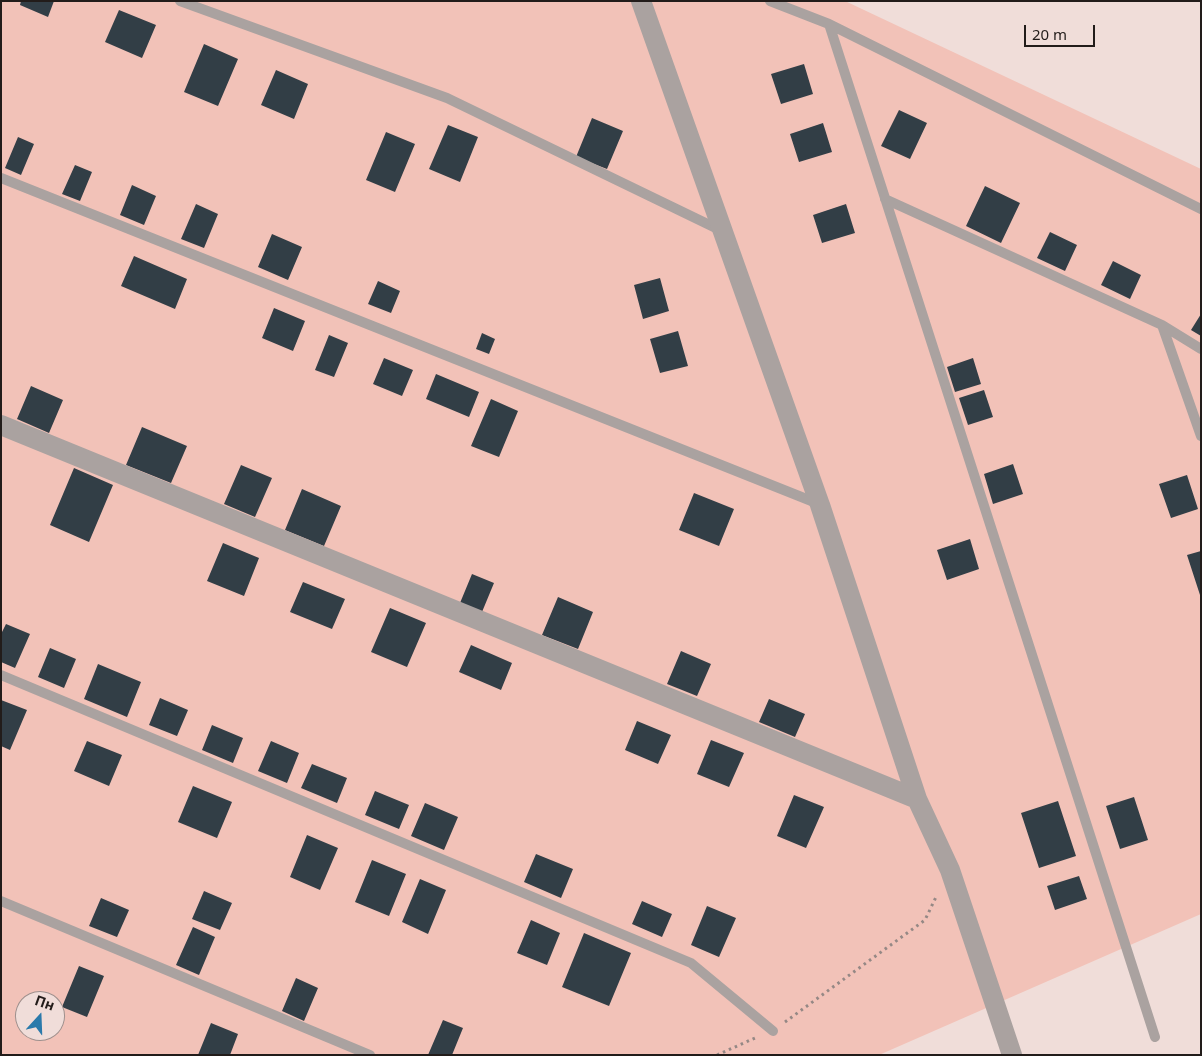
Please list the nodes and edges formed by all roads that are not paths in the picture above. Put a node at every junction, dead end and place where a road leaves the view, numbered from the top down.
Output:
1 (180, 1) edge
2 (641, 1) edge
3 (770, 1) edge
4 (828, 24) junction
5 (1, 178) edge
6 (885, 199) junction
7 (1201, 209) edge
8 (723, 232) junction
9 (1162, 325) junction
10 (1201, 349) edge
11 (1, 425) edge
12 (1201, 436) edge
13 (820, 505) junction
14 (1, 675) edge
15 (917, 799) junction
16 (1, 901) edge
17 (773, 1031) road end
18 (1155, 1037) dead end
19 (370, 1055) edge
20 (1012, 1055) edge

1 - 8 lane
2 - 8 street
3 - 4 lane
4 - 6 lane
4 - 7 lane
5 - 13 lane
6 - 9 lane
6 - 18 lane
8 - 13 street
9 - 10 lane
9 - 12 lane
11 - 15 street
13 - 15 street
14 - 17 lane
15 - 20 street
16 - 19 lane

